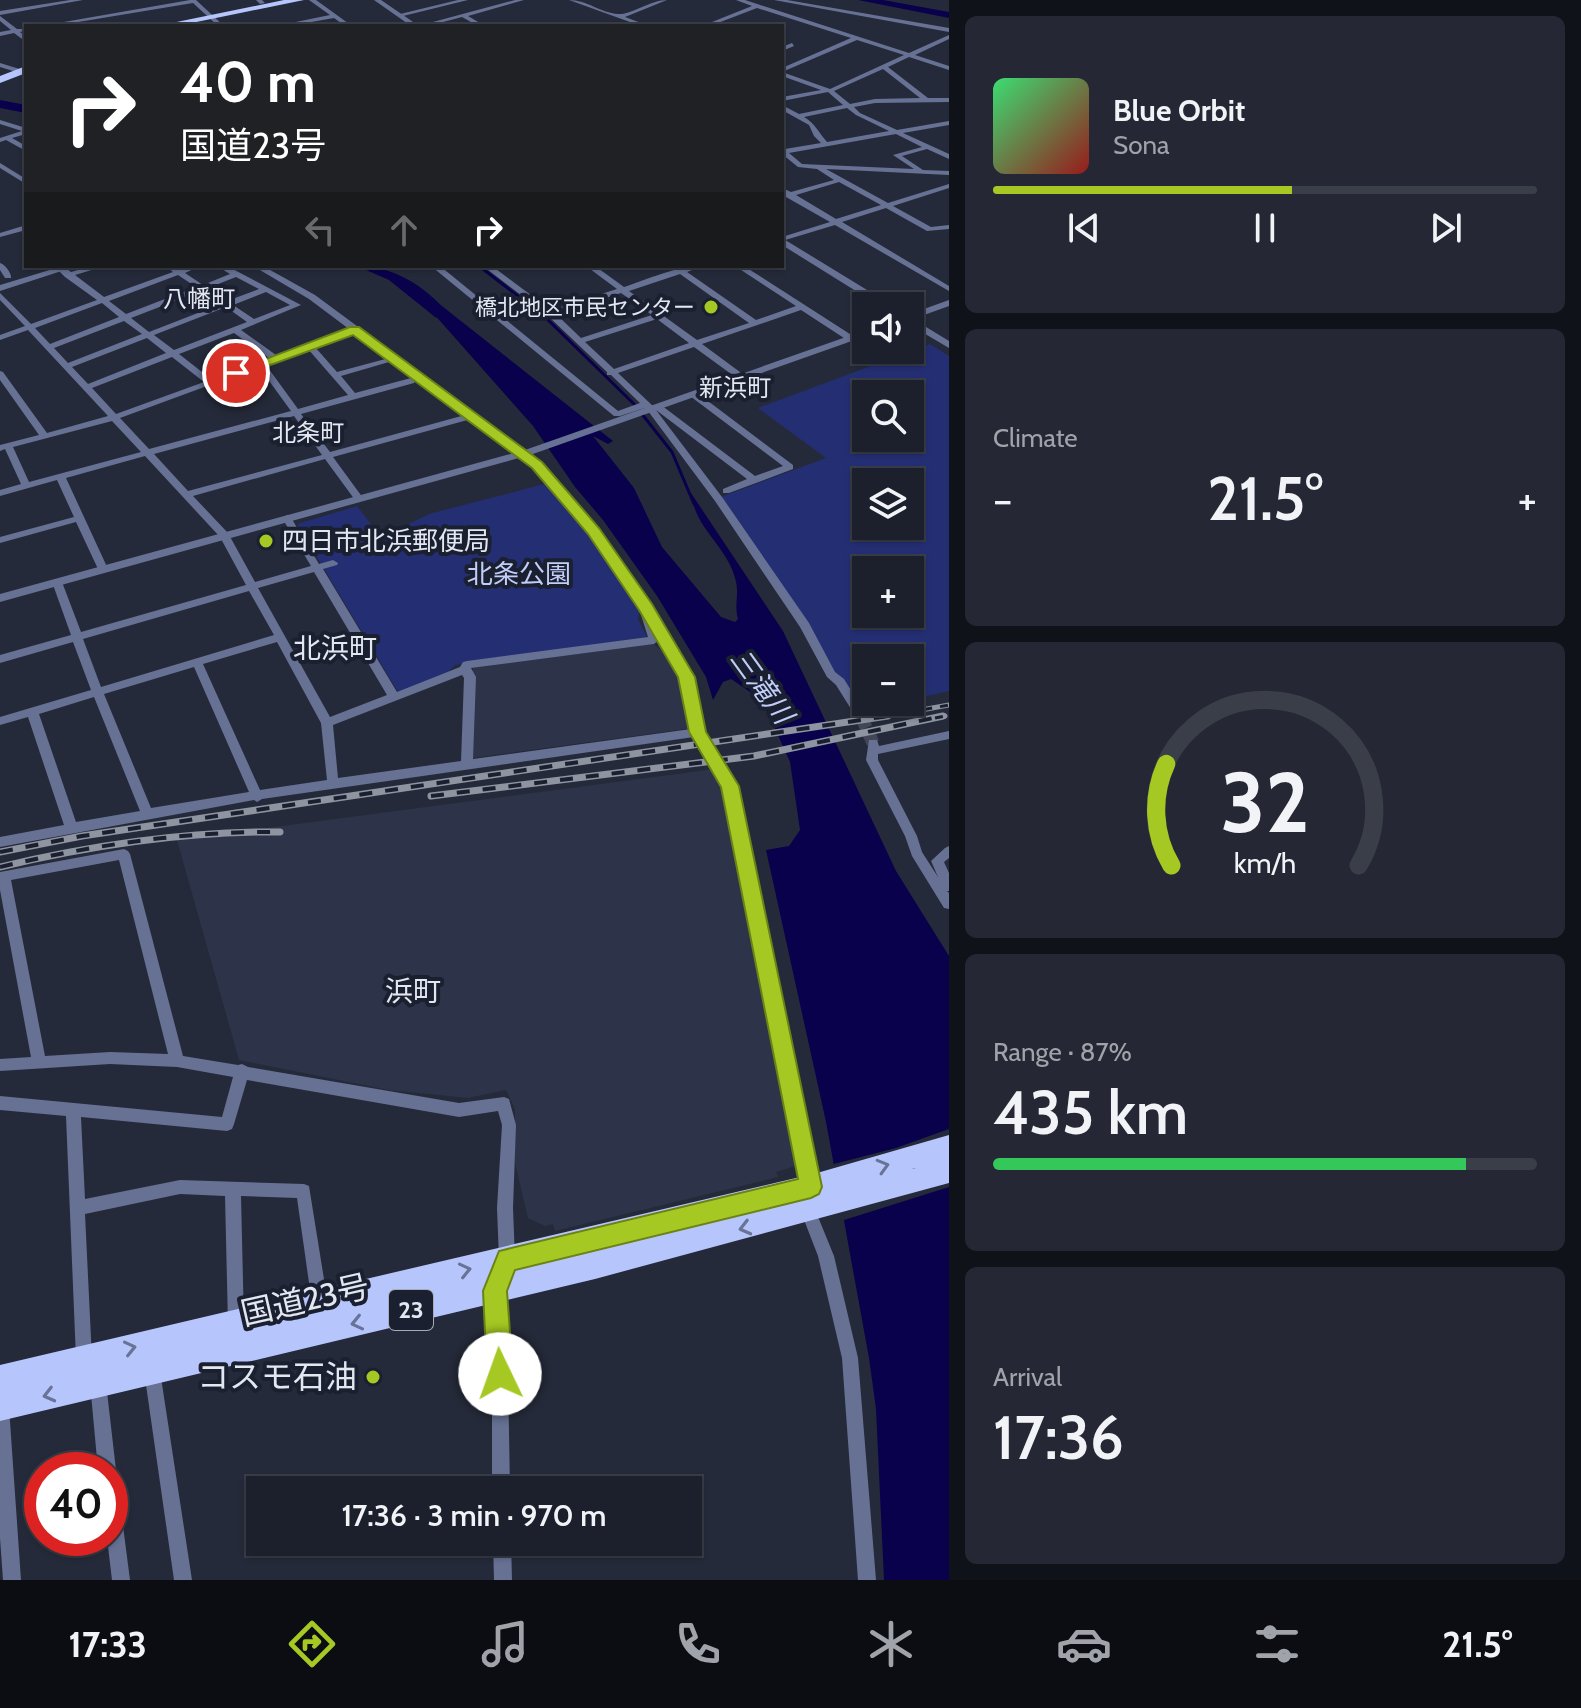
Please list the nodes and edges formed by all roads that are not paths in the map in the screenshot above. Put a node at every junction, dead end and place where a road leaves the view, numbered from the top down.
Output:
1 (78, 0) edge
2 (194, 0) edge
3 (279, 0) edge
4 (299, 0) edge
5 (312, 0) edge
6 (377, 0) edge
7 (465, 0) edge
8 (521, 0) edge
9 (572, 0) edge
10 (664, 0) edge
11 (739, 0) edge
12 (777, 0) edge
13 (635, 1) edge
14 (260, 2) edge
15 (649, 6) junction
16 (757, 6) junction
17 (209, 15) junction
18 (399, 15) junction
19 (0, 16) edge
20 (335, 16) junction
21 (464, 16) junction
22 (616, 16) junction
23 (92, 18) junction
24 (693, 20) dead end
25 (56, 24) edge
26 (98, 24) edge
27 (153, 24) edge
28 (171, 24) edge
29 (219, 24) edge
30 (290, 24) edge
31 (343, 24) edge
32 (415, 24) edge
33 (427, 24) edge
34 (478, 24) edge
35 (622, 24) edge
36 (640, 24) edge
37 (702, 24) edge
38 (711, 24) edge
39 (22, 30) edge
40 (949, 33) edge
41 (0, 34) edge
42 (857, 38) junction
43 (792, 45) dead end
44 (784, 48) edge
45 (909, 55) junction
46 (883, 66) junction
47 (949, 68) edge
48 (15, 71) edge
49 (784, 71) edge
50 (784, 73) edge
51 (0, 83) edge
52 (830, 90) junction
53 (784, 99) edge
54 (949, 100) edge
55 (924, 103) junction
56 (849, 105) junction
57 (784, 108) edge
58 (795, 114) junction
59 (784, 115) edge
60 (935, 115) dead end
61 (0, 122) edge
62 (947, 124) edge
63 (24, 130) edge
64 (24, 132) edge
65 (897, 133) junction
66 (3, 139) edge
67 (824, 142) junction
68 (929, 147) junction
69 (24, 148) edge
70 (784, 151) edge
71 (784, 153) edge
72 (949, 154) edge
73 (0, 165) edge
74 (784, 165) edge
75 (800, 166) junction
76 (816, 166) junction
77 (923, 171) junction
78 (949, 173) edge
79 (840, 180) junction
80 (24, 181) edge
81 (949, 186) edge
82 (937, 189) junction
83 (786, 192) edge
84 (949, 196) edge
85 (886, 205) junction
86 (835, 222) junction
87 (948, 228) edge
88 (24, 229) edge
89 (0, 235) edge
90 (784, 239) edge
91 (784, 241) edge
92 (0, 265) edge
93 (40, 268) edge
94 (173, 268) edge
95 (190, 268) edge
96 (225, 268) edge
97 (261, 268) edge
98 (437, 268) edge
99 (490, 268) edge
100 (593, 268) edge
101 (691, 268) edge
102 (742, 268) edge
103 (65, 269) edge
104 (680, 271) junction
105 (179, 272) junction
106 (237, 274) junction
107 (4, 277) edge
108 (0, 288) edge
109 (202, 288) junction
110 (266, 289) junction
111 (949, 289) edge
112 (622, 290) junction
113 (865, 292) edge
114 (0, 295) edge
115 (102, 301) junction
116 (949, 303) edge
117 (226, 304) junction
118 (802, 307) junction
119 (550, 313) junction
120 (924, 313) edge
121 (658, 316) junction
122 (124, 318) junction
123 (253, 322) junction
124 (755, 323) junction
125 (31, 327) junction
126 (924, 328) edge
127 (234, 329) junction
128 (354, 330) junction
129 (147, 335) junction
130 (0, 338) edge
131 (850, 338) joint
132 (578, 341) junction
133 (695, 344) junction
134 (949, 345) edge
135 (310, 346) junction
136 (49, 347) junction
137 (171, 354) junction
138 (276, 359) junction
139 (386, 360) dead end
140 (261, 364) junction
141 (68, 366) junction
142 (610, 373) junction
143 (0, 374) edge
144 (335, 375) junction
145 (741, 377) junction
146 (411, 381) dead end
147 (211, 383) junction
148 (87, 387) junction
149 (693, 394) junction
150 (353, 396) junction
151 (649, 407) junction
152 (295, 412) junction
153 (473, 416) junction
154 (115, 417) junction
155 (45, 436) junction
156 (4, 447) edge
157 (149, 452) junction
158 (525, 453) junction
159 (327, 456) junction
160 (60, 476) junction
161 (754, 480) junction
162 (26, 486) junction
163 (726, 491) dead end
164 (0, 493) edge
165 (189, 494) junction
166 (358, 498) junction
167 (80, 518) junction
168 (287, 518) junction
169 (224, 535) junction
170 (0, 540) edge
171 (333, 563) dead end
172 (317, 568) junction
173 (103, 569) junction
174 (57, 582) junction
175 (252, 586) junction
176 (0, 598) edge
177 (646, 608) junction
178 (77, 636) junction
179 (280, 637) junction
180 (0, 659) edge
181 (197, 662) junction
182 (464, 670) junction
183 (97, 691) junction
184 (394, 697) junction
185 (852, 701) tunnel mouth
186 (32, 711) junction
187 (0, 721) edge
188 (327, 723) junction
189 (697, 732) junction
190 (949, 735) edge
191 (467, 765) junction
192 (333, 785) junction
193 (257, 797) junction
194 (148, 815) junction
195 (71, 827) junction
196 (0, 842) edge
197 (949, 851) edge
198 (2, 877) edge
199 (948, 894) edge
200 (177, 1061) junction
201 (39, 1063) junction
202 (0, 1065) edge
203 (242, 1070) junction
204 (0, 1103) edge
205 (73, 1110) junction
206 (949, 1147) edge
207 (949, 1171) edge
208 (233, 1189) junction
209 (814, 1198) junction
210 (79, 1208) junction
211 (507, 1260) junction
212 (495, 1291) junction
213 (320, 1304) junction
214 (236, 1324) junction
215 (84, 1359) junction
216 (152, 1371) junction
217 (500, 1374) joint
218 (0, 1379) edge
219 (98, 1383) junction
220 (0, 1407) edge
221 (105, 1452) edge
222 (501, 1476) edge
223 (118, 1556) edge
224 (502, 1556) edge
225 (12, 1580) edge
226 (121, 1580) edge
227 (183, 1580) edge
228 (503, 1580) edge
229 (867, 1580) edge

1 - 19 street
1 - 23 street
2 - 17 street
2 - 23 street
3 - 14 highway
4 - 17 highway
5 - 20 street
6 - 18 street
7 - 18 street
8 - 21 street
9 - 22 street
10 - 15 street
11 - 16 street
12 - 40 street
13 - 15 street
14 - 17 highway
15 - 22 street
16 - 38 street
16 - 42 street
17 - 27 highway
17 - 28 highway
17 - 29 street
18 - 32 street
19 - 39 street
20 - 30 street
20 - 31 street
21 - 33 street
21 - 34 street
22 - 35 street
22 - 36 street
23 - 25 street
23 - 26 street
24 - 37 street
39 - 41 street
40 - 45 street
42 - 45 street
42 - 49 street
43 - 44 street
45 - 46 street
45 - 47 street
46 - 52 street
46 - 55 street
48 - 51 highway
50 - 52 street
52 - 53 street
52 - 56 street
54 - 55 street
55 - 56 street
56 - 58 street
56 - 65 street
57 - 58 street
58 - 59 street
58 - 67 street
60 - 62 street
61 - 63 street
62 - 65 street
64 - 66 street
65 - 67 street
65 - 68 street
66 - 69 street
67 - 70 street
68 - 72 street
68 - 77 street
71 - 75 street
73 - 80 street
74 - 75 street
75 - 76 street
76 - 77 street
76 - 79 street
77 - 78 street
79 - 83 street
79 - 85 street
81 - 82 street
82 - 84 street
82 - 85 street
83 - 86 street
85 - 86 street
85 - 87 street
86 - 90 street
86 - 111 street
88 - 89 street
91 - 113 street
92 - 107 street
93 - 107 street
94 - 105 street
95 - 105 street
96 - 106 street
97 - 128 street
98 - 151 street
99 - 119 street
100 - 112 street
101 - 104 street
102 - 118 street
103 - 108 street
103 - 115 street
104 - 112 street
104 - 124 street
105 - 109 street
105 - 115 street
106 - 109 street
106 - 110 street
109 - 117 street
109 - 122 street
110 - 117 street
110 - 123 street
112 - 119 street
112 - 121 street
114 - 125 street
115 - 122 street
115 - 125 street
116 - 120 street
117 - 123 street
117 - 129 street
118 - 124 street
118 - 131 street
119 - 132 street
121 - 132 street
121 - 133 street
122 - 129 street
122 - 136 street
123 - 127 street
124 - 133 street
125 - 130 street
125 - 136 street
126 - 134 street
127 - 137 street
127 - 138 street
128 - 135 street
128 - 153 street
129 - 137 street
129 - 141 street
131 - 145 street
132 - 142 street
133 - 142 street
133 - 145 street
135 - 138 street
135 - 144 street
136 - 141 street
137 - 147 street
137 - 148 street
138 - 140 street
139 - 144 street
140 - 147 street
140 - 152 street
141 - 148 street
142 - 151 street
143 - 155 street
144 - 150 street
145 - 149 street
146 - 150 street
147 - 154 street
148 - 154 street
149 - 151 street
149 - 161 street
150 - 152 street
151 - 158 street
151 - 161 street
151 - 185 street
152 - 157 street
152 - 159 street
153 - 158 street
153 - 159 street
154 - 155 street
154 - 157 street
155 - 156 street
156 - 162 street
157 - 160 street
157 - 165 street
158 - 166 street
158 - 177 street
159 - 165 street
159 - 166 street
160 - 162 street
160 - 167 street
161 - 163 street
162 - 164 street
165 - 169 street
166 - 168 street
167 - 170 street
167 - 173 street
168 - 169 street
168 - 172 street
169 - 173 street
169 - 175 street
171 - 172 street
172 - 175 street
172 - 184 street
173 - 174 street
174 - 176 street
174 - 178 street
175 - 178 street
175 - 179 street
177 - 182 street
177 - 189 street
178 - 180 street
178 - 183 street
179 - 181 street
179 - 188 street
181 - 183 street
181 - 193 street
182 - 184 street
182 - 191 street
183 - 186 street
183 - 194 street
184 - 188 street
186 - 187 street
186 - 195 street
188 - 192 street
189 - 191 street
189 - 209 street
190 - 199 street
191 - 192 street
192 - 193 street
193 - 194 street
194 - 195 street
195 - 196 street
197 - 199 street
198 - 200 street
198 - 201 street
200 - 201 street
200 - 203 street
201 - 202 street
203 - 205 street
203 - 211 street
204 - 205 street
205 - 210 street
209 -> 206 highway, 国道23号 / 23
207 - 209 highway, 国道23号 / 23
208 - 210 street
208 - 213 street
208 - 214 street
209 - 211 highway, 国道23号 / 23
209 -> 212 highway, 国道23号 / 23
209 - 229 street
210 - 215 street
211 - 212 street
213 -> 211 highway, 国道23号 / 23
212 -> 216 highway, 国道23号 / 23
212 - 217 street
213 - 214 highway, 国道23号 / 23
215 -> 214 highway, 国道23号 / 23
215 - 218 highway, 国道23号 / 23
216 - 219 highway, 国道23号 / 23
216 - 227 street
217 - 222 street
219 -> 220 highway, 国道23号 / 23
219 - 221 street
220 - 225 street
223 - 226 street
224 - 228 street

